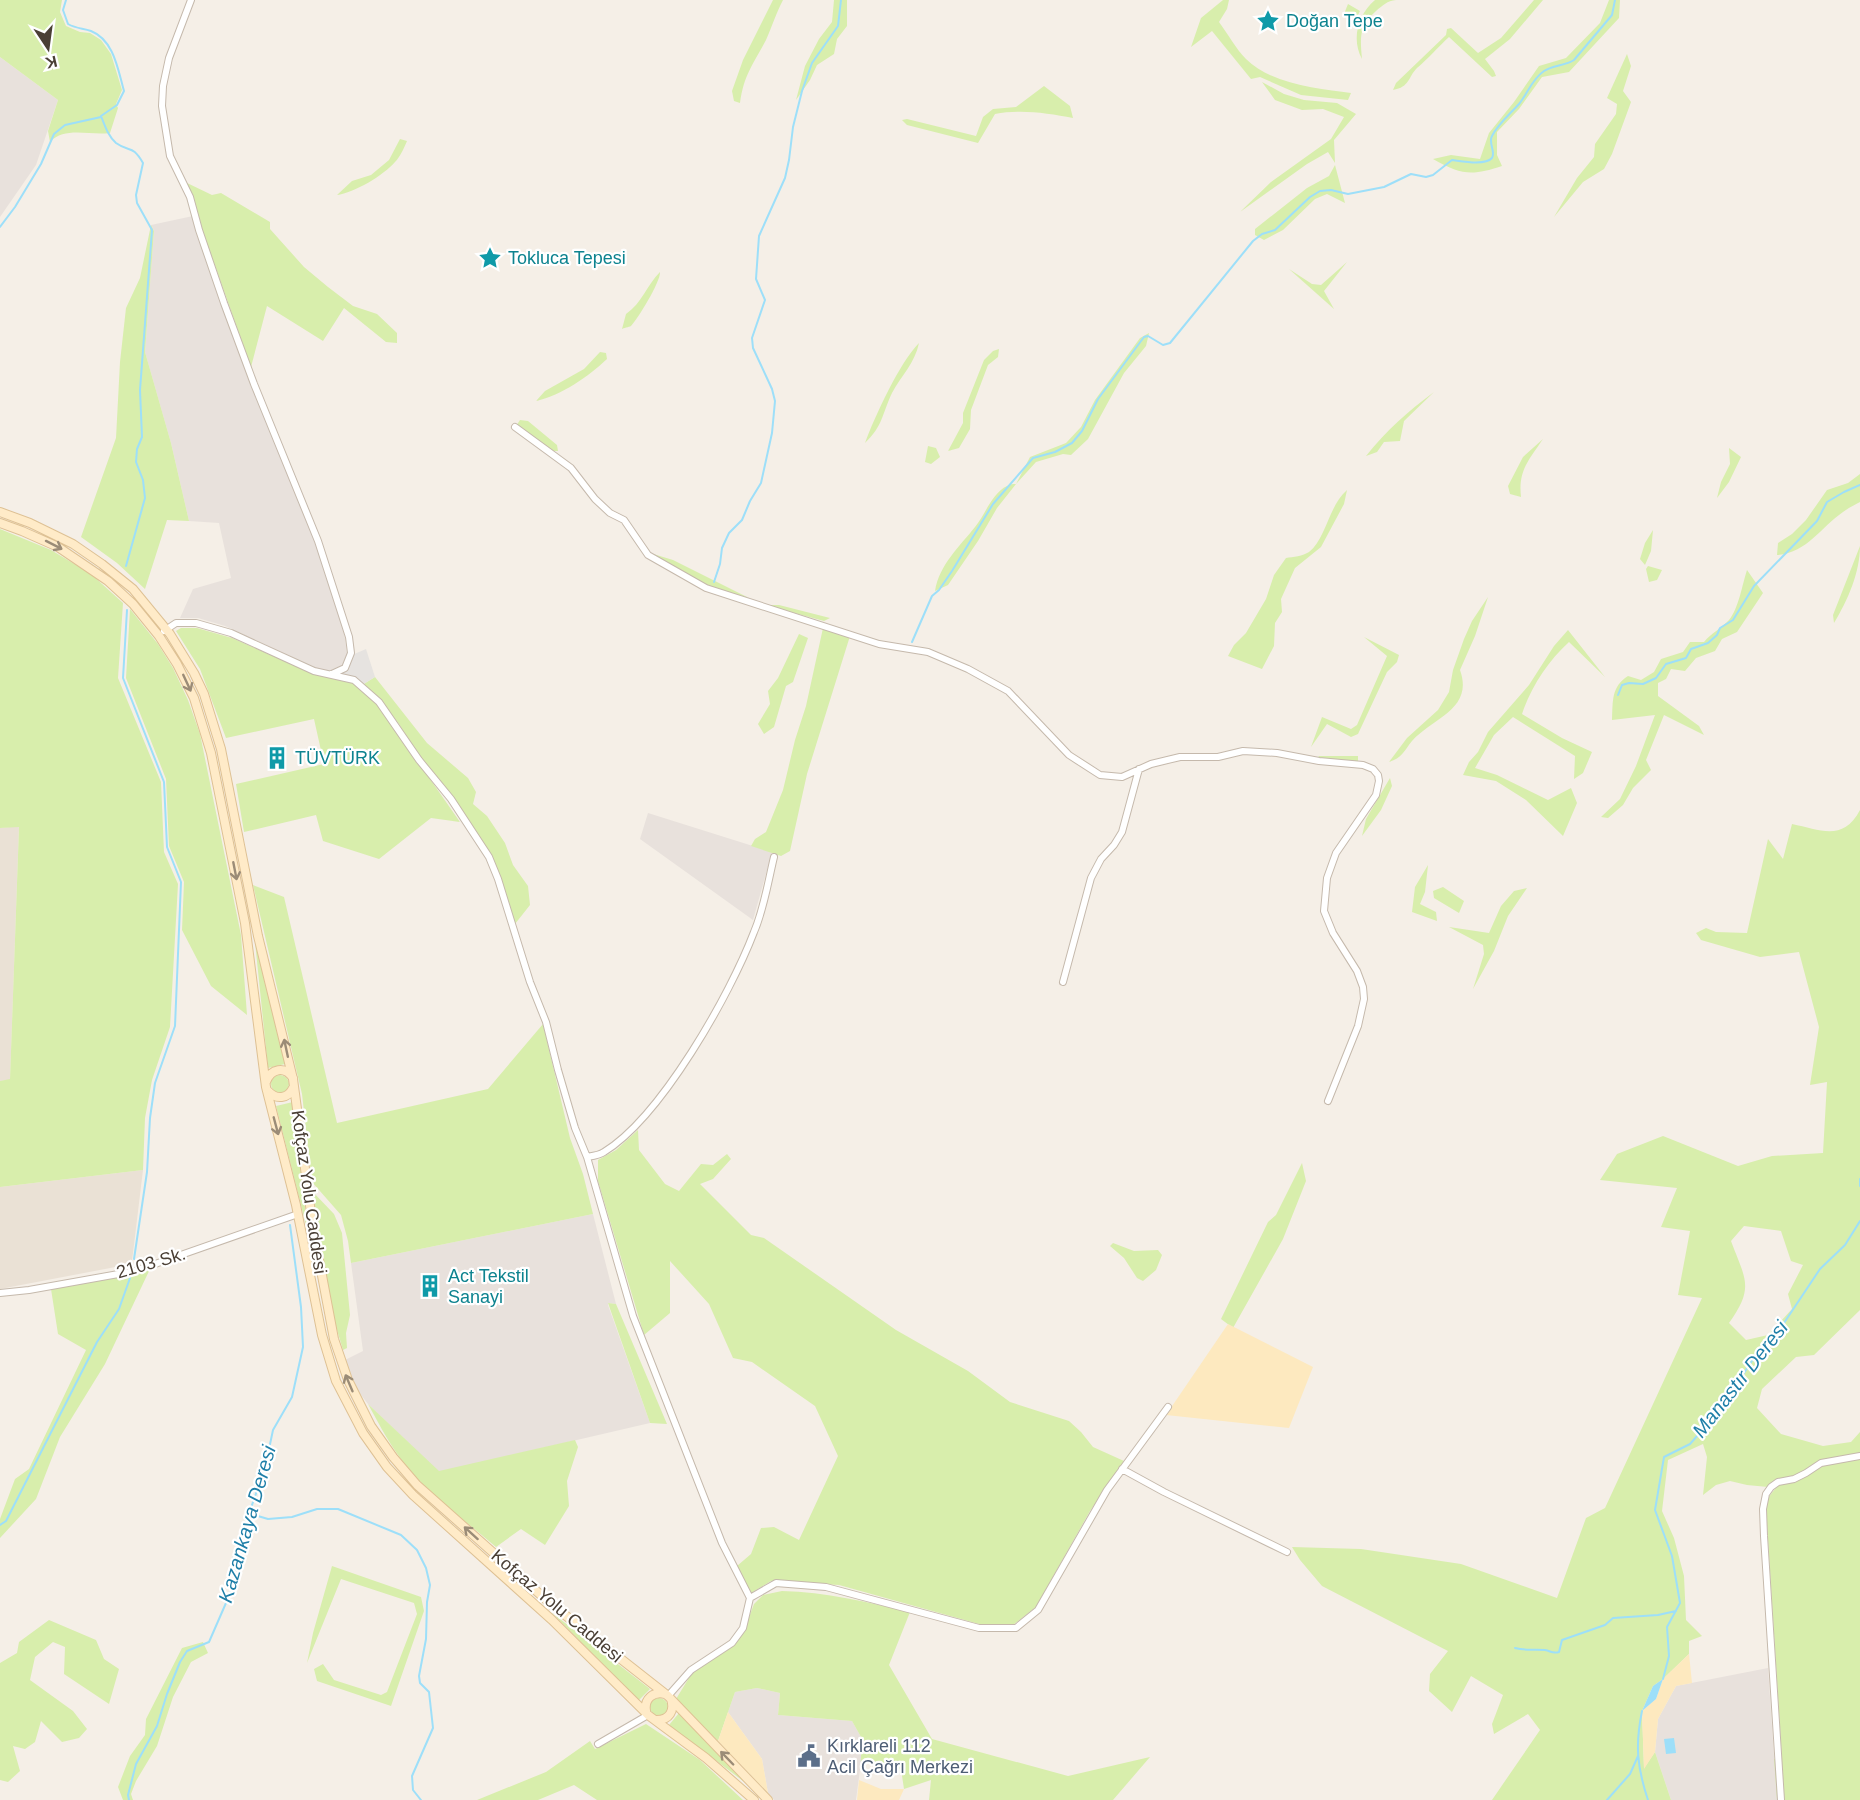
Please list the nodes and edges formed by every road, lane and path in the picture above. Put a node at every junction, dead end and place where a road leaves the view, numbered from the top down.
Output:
1 (191, 0) edge
2 (515, 427) dead end
3 (0, 512) edge
4 (0, 523) edge
5 (167, 629) junction
6 (159, 636) junction
7 (332, 674) junction
8 (1139, 769) junction
9 (774, 857) dead end
10 (1063, 982) dead end
11 (293, 1083) junction
12 (267, 1086) junction
13 (1328, 1101) dead end
14 (587, 1157) junction
15 (298, 1214) junction
16 (0, 1293) edge
17 (1168, 1407) dead end
18 (1860, 1456) edge
19 (1122, 1470) junction
20 (1287, 1552) dead end
21 (750, 1598) junction
22 (669, 1698) junction
23 (650, 1716) junction
24 (598, 1744) dead end
25 (753, 1800) edge
26 (768, 1800) edge
27 (1781, 1800) edge

1 - 7 street
2 - 8 street
3 - 5 main road, Kofçaz Yolu Caddesi
4 -> 6 main road, Kofçaz Yolu Caddesi
5 - 6 street
5 - 7 street
11 -> 5 main road, Kofçaz Yolu Caddesi
6 -> 12 main road, Kofçaz Yolu Caddesi
7 - 14 street
8 - 10 street
8 - 13 street
9 - 14 street
11 - 12 main road
11 - 12 main road
22 -> 11 main road, Kofçaz Yolu Caddesi
12 -> 15 main road, Kofçaz Yolu Caddesi
14 - 21 street
15 - 16 street, 2103 Sk.
15 - 23 main road, Kofçaz Yolu Caddesi
17 - 19 street
18 - 27 street
19 - 20 street
19 - 21 street
21 - 22 street
22 - 23 main road
22 - 23 main road
26 -> 22 main road, Kofçaz Yolu Caddesi
23 - 24 street
23 - 25 main road, Kofçaz Yolu Caddesi

